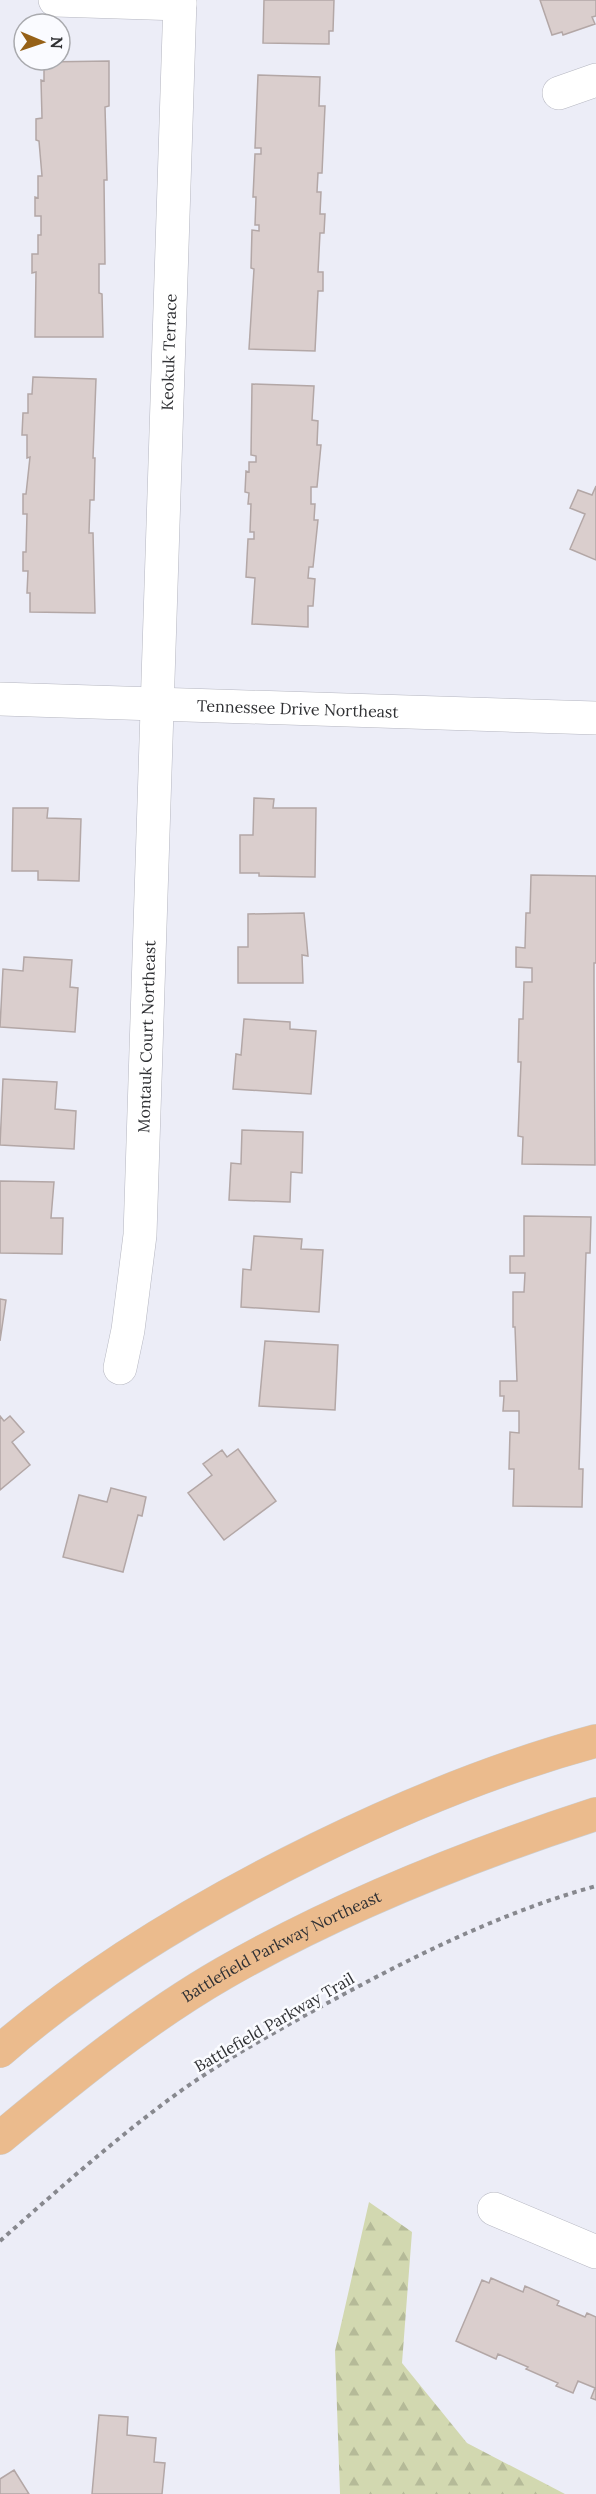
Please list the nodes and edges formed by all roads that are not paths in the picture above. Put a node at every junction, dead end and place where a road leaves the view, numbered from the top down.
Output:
1 (55, 0) edge
2 (180, 2) edge
3 (596, 81) edge
4 (559, 93) dead end
5 (0, 699) edge
6 (158, 703) junction
7 (596, 718) edge
8 (120, 1368) dead end
9 (596, 1741) edge
10 (596, 1815) edge
11 (0, 2051) edge
12 (0, 2138) edge
13 (494, 2209) dead end
14 (596, 2252) edge

1 - 2 street
2 - 6 street, Keokuk Terrace
3 - 4 street
5 - 6 street, Tennessee Drive Northeast
6 - 7 street, Tennessee Drive Northeast
6 - 8 street, Montauk Court Northeast
9 - 11 main road
10 - 12 main road, Battlefield Parkway Northeast
13 - 14 street

